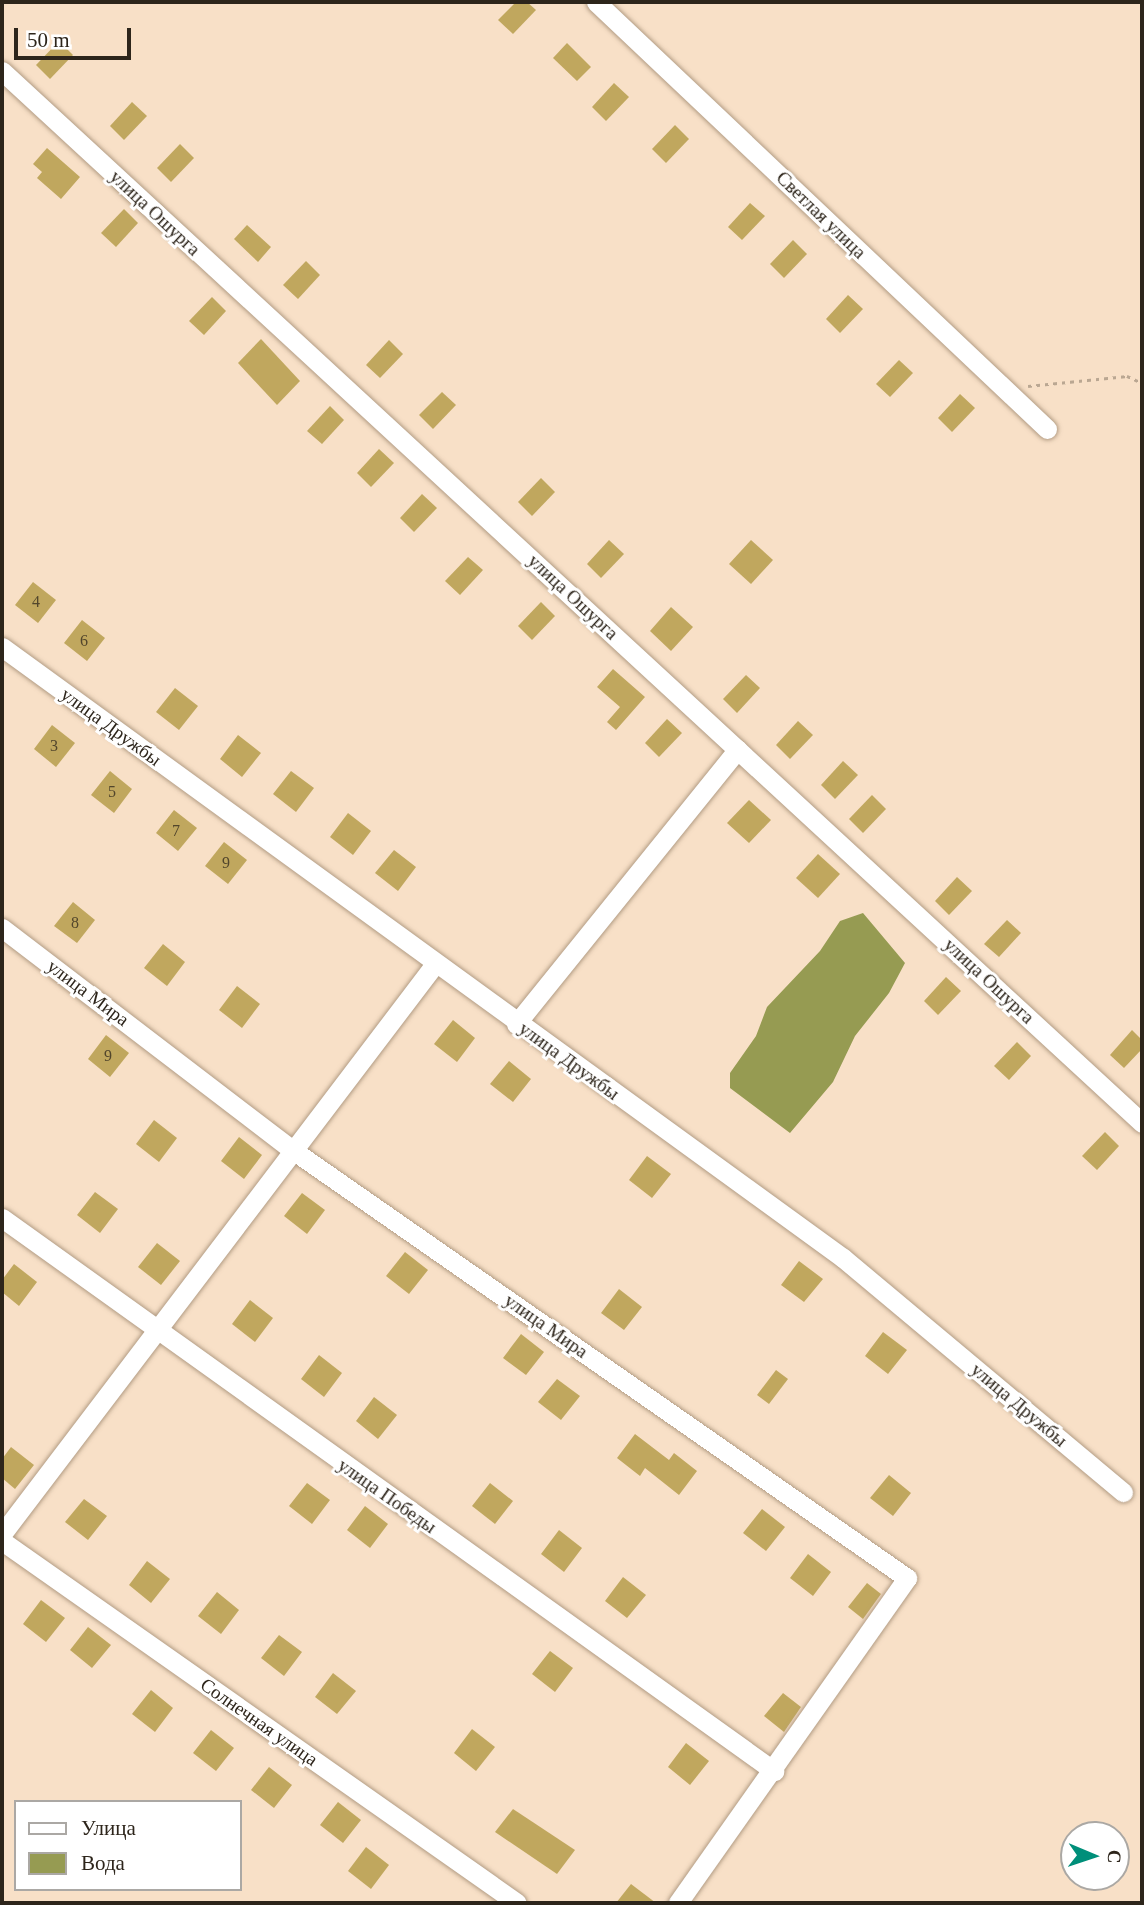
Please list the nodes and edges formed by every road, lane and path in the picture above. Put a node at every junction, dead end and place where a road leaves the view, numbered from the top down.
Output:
1 (596, 2) edge
2 (2, 71) edge
3 (1142, 383) edge
4 (1004, 388) junction
5 (1046, 429) dead end
6 (2, 647) edge
7 (738, 749) junction
8 (2, 928) edge
9 (435, 964) junction
10 (516, 1024) junction
11 (1142, 1123) edge
12 (294, 1151) junction
13 (2, 1218) edge
14 (157, 1333) junction
15 (1123, 1492) dead end
16 (2, 1534) edge
17 (2, 1541) edge
18 (774, 1771) junction
19 (517, 1903) edge
20 (678, 1903) edge

1 - 4 street, Светлая улица
2 - 7 street, улица Ошурга
3 - 4 path
4 - 5 street, Светлая улица
6 - 9 street, улица Дружбы
7 - 10 street
7 - 11 street, улица Ошурга
8 - 12 street, улица Мира
9 - 10 street, улица Дружбы
9 - 12 street
10 - 15 street, улица Дружбы
12 - 14 street
12 - 18 street, улица Мира
13 - 14 street, улица Победы
14 - 16 street
14 - 18 street, улица Победы
17 - 19 street, Солнечная улица
18 - 20 street

